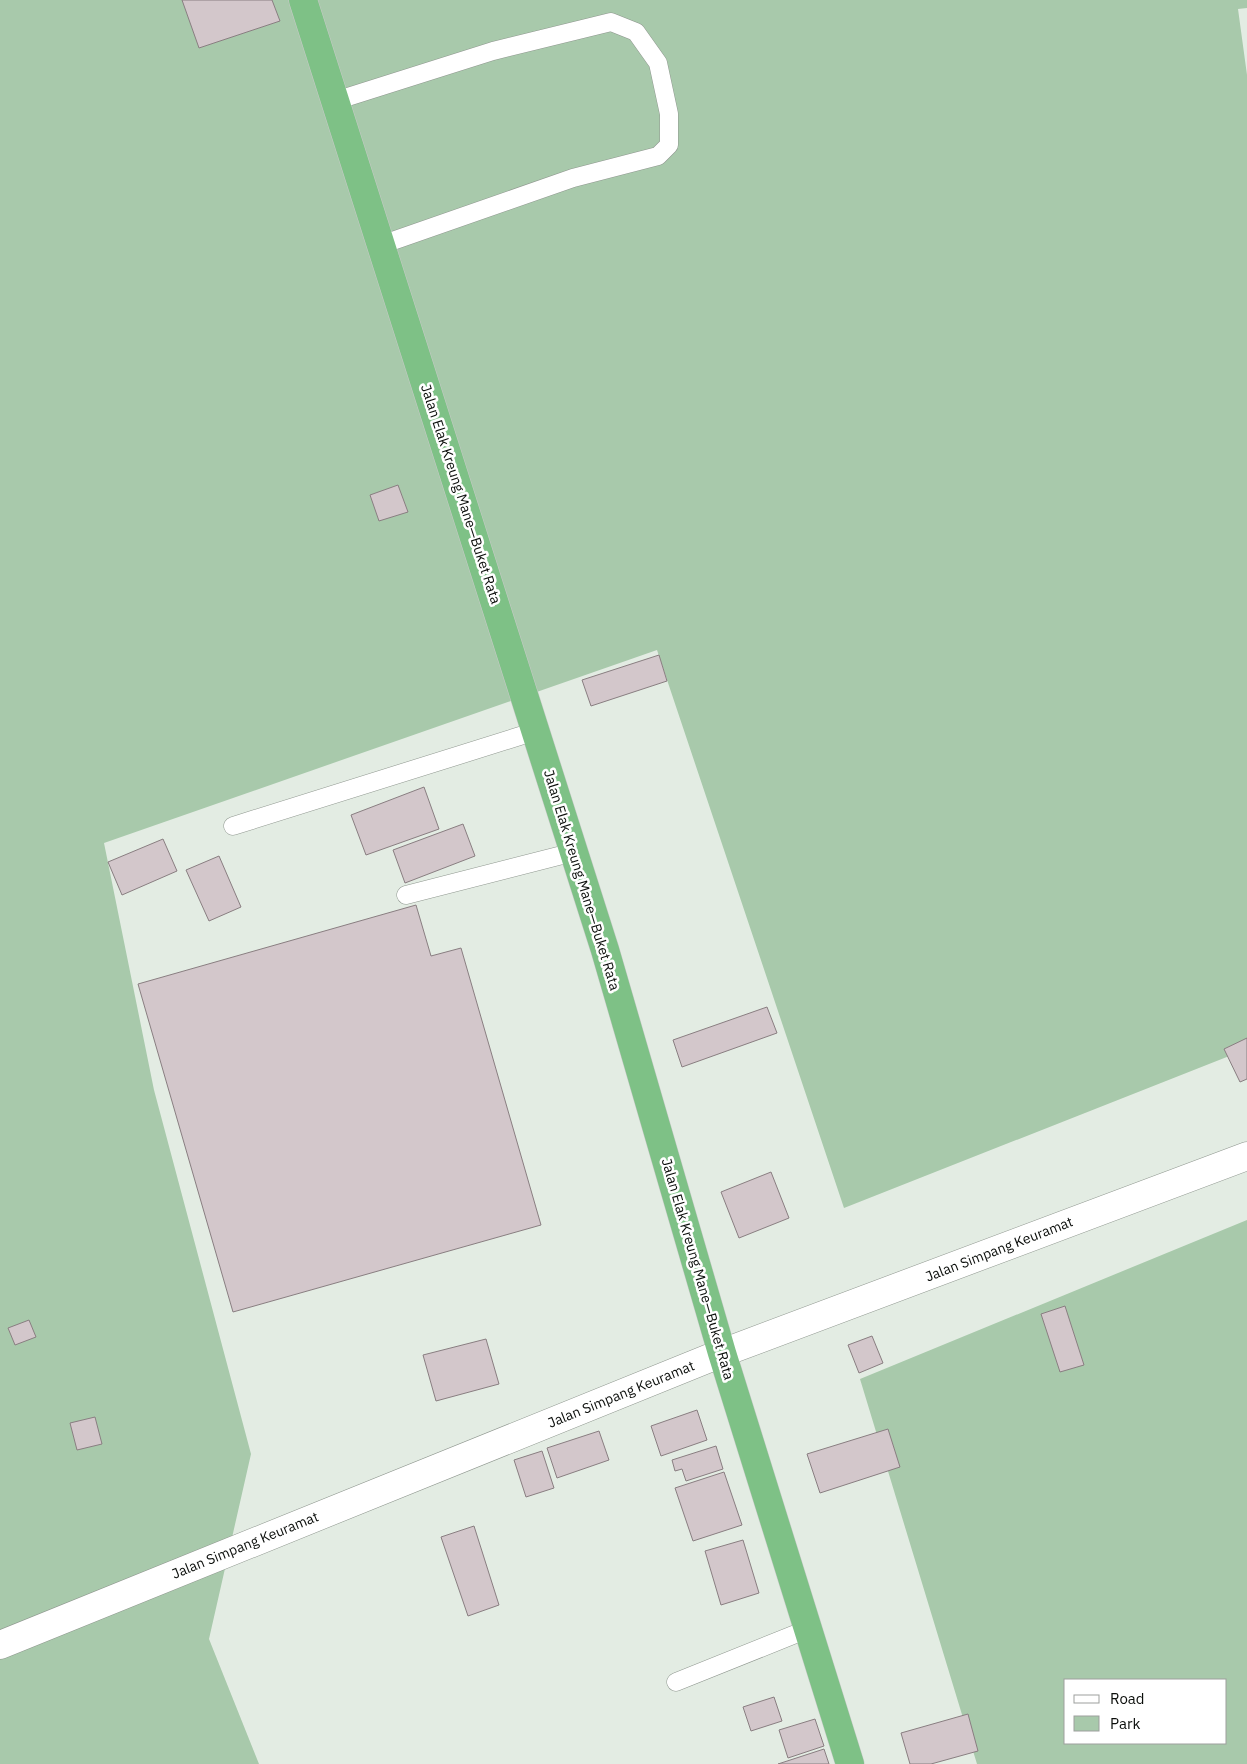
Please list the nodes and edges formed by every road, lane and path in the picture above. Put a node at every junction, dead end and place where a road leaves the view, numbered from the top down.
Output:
1 (303, 0) edge
2 (336, 102) junction
3 (381, 245) junction
4 (536, 731) junction
5 (233, 826) dead end
6 (574, 852) junction
7 (406, 894) dead end
8 (1247, 1156) edge
9 (722, 1353) junction
10 (808, 1629) junction
11 (0, 1645) edge
12 (676, 1682) dead end
13 (850, 1764) edge

1 - 2 highway, Jalan Elak Kreung Mane—Buket Rata
2 - 3 highway, Jalan Elak Kreung Mane—Buket Rata
2 - 3 lane
3 - 4 highway, Jalan Elak Kreung Mane—Buket Rata
4 - 5 lane
4 - 6 highway, Jalan Elak Kreung Mane—Buket Rata
6 - 7 lane
6 - 9 highway, Jalan Elak Kreung Mane—Buket Rata
8 - 9 main road, Jalan Simpang Keuramat
9 - 10 highway, Jalan Elak Kreung Mane—Buket Rata
9 - 11 main road, Jalan Simpang Keuramat
10 - 12 lane
10 - 13 highway, Jalan Elak Kreung Mane—Buket Rata

